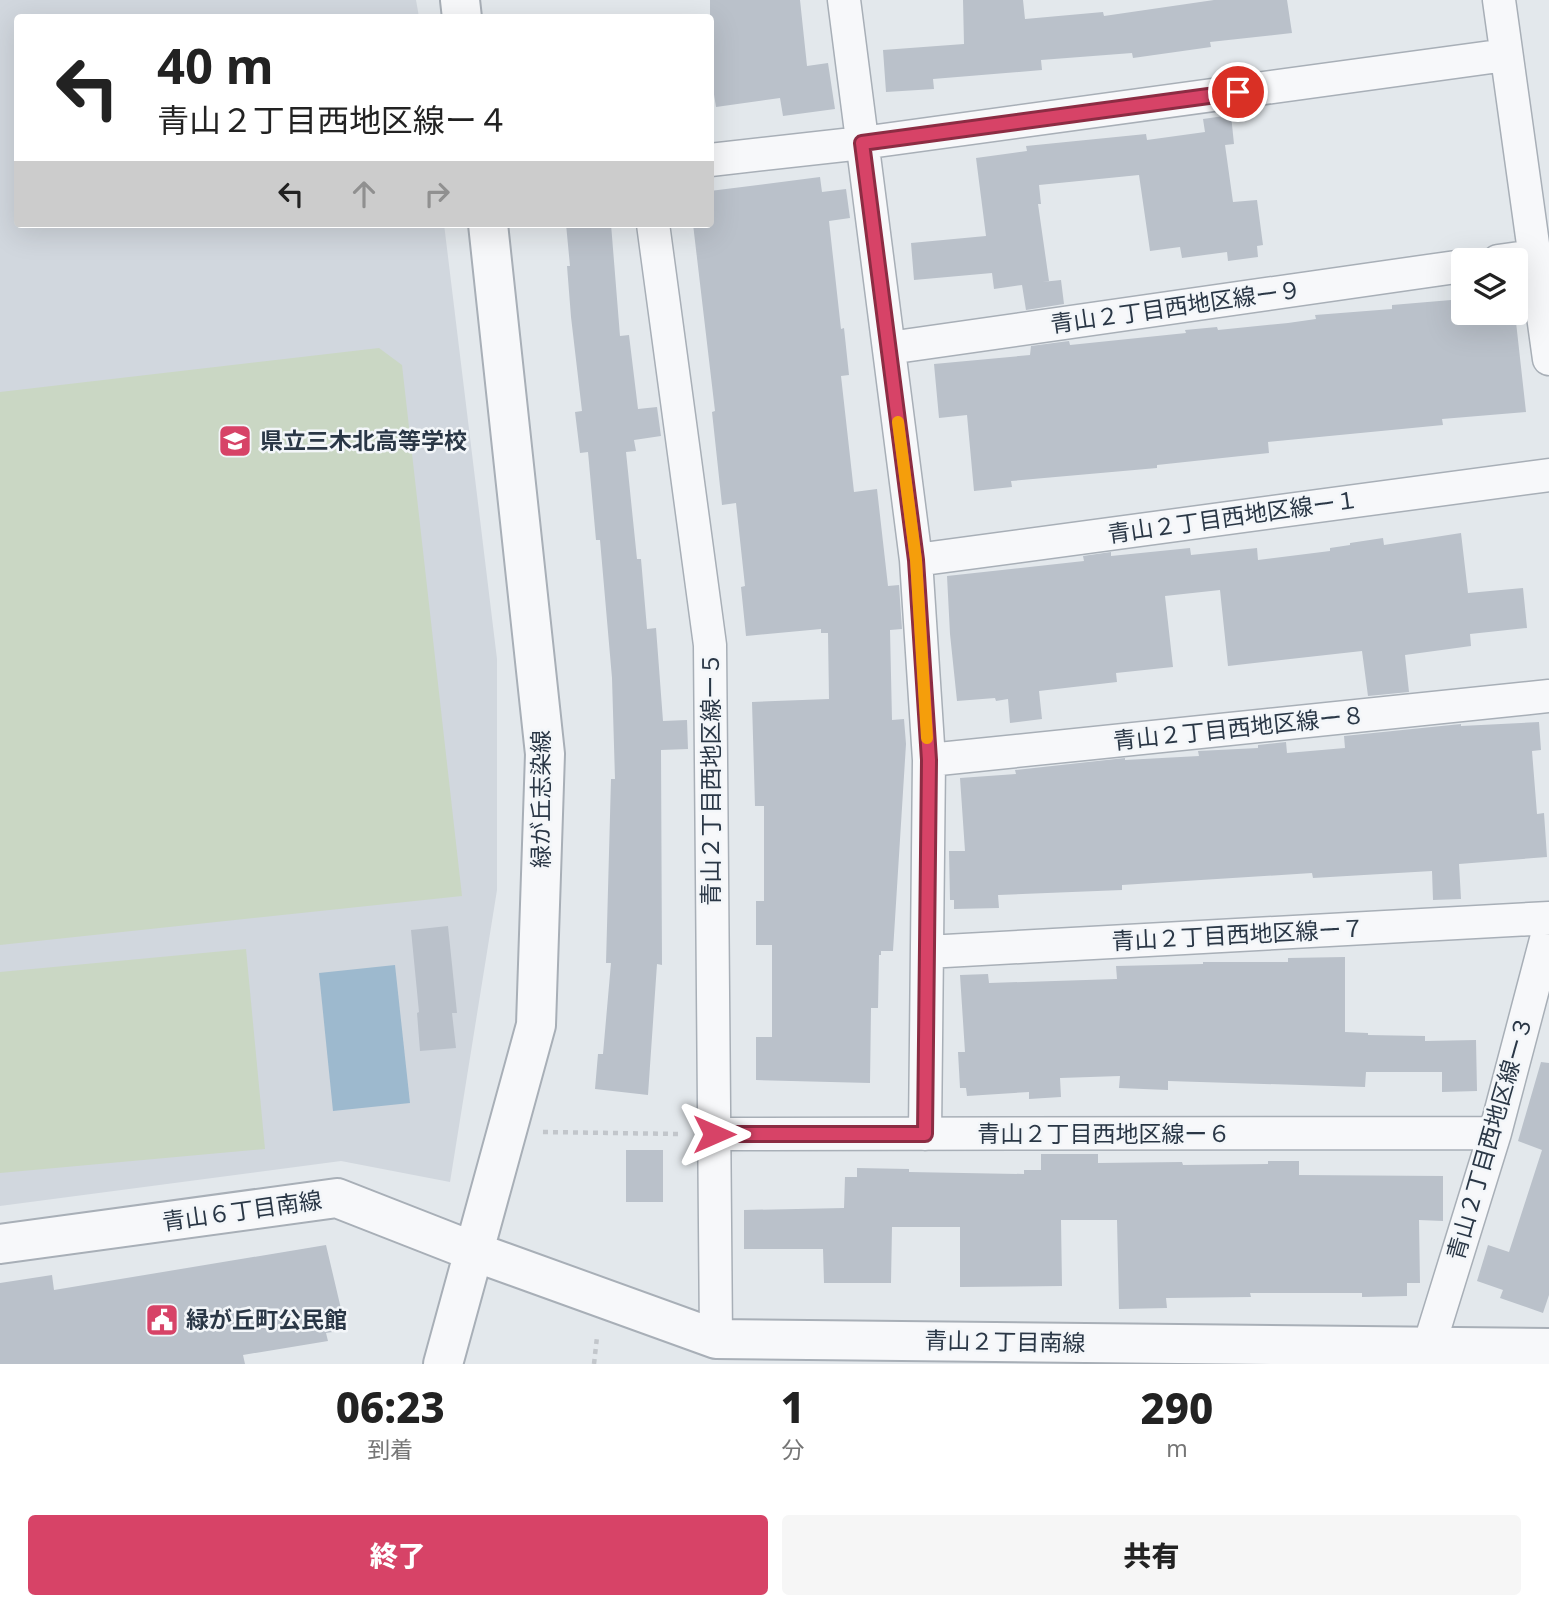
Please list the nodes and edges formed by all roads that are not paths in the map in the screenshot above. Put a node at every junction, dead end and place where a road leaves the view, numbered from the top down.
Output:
1 (845, 0) edge
2 (1499, 0) edge
3 (1506, 55) junction
4 (862, 143) junction
5 (714, 160) edge
6 (488, 228) edge
7 (654, 228) edge
8 (1534, 256) junction
9 (1528, 257) edge
10 (1451, 268) edge
11 (889, 348) junction
12 (1549, 359) edge
13 (1549, 475) edge
14 (916, 560) junction
15 (1549, 696) edge
16 (929, 760) junction
17 (1549, 918) edge
18 (1549, 928) edge
19 (927, 952) junction
20 (1494, 1133) junction
21 (714, 1134) junction
22 (925, 1134) junction
23 (0, 1244) edge
24 (475, 1252) junction
25 (716, 1339) junction
26 (1429, 1346) junction
27 (1549, 1348) edge
28 (443, 1364) edge

1 - 4 street
2 - 3 street
3 - 4 street
3 - 8 street
4 - 5 street
4 - 11 street
6 - 24 street, 緑が丘志染線
7 - 21 street, 青山２丁目西地区線ー５
8 - 9 street
8 - 12 street
10 - 11 street, 青山２丁目西地区線ー９
11 - 14 street
13 - 14 street, 青山２丁目西地区線ー１
14 - 16 street
15 - 16 street, 青山２丁目西地区線ー８
16 - 19 street
17 - 19 street, 青山２丁目西地区線ー７
18 - 20 street, 青山２丁目西地区線ー３
19 - 22 street
20 - 22 street, 青山２丁目西地区線ー６
20 - 26 street, 青山２丁目西地区線ー３
21 - 22 street, 青山２丁目西地区線ー６
21 - 25 street, 青山２丁目西地区線ー５
23 - 24 street, 青山６丁目南線
24 - 25 street, 青山２丁目南線
24 - 28 street, 緑が丘志染線
25 - 26 street, 青山２丁目南線
26 - 27 street, 青山２丁目南線

